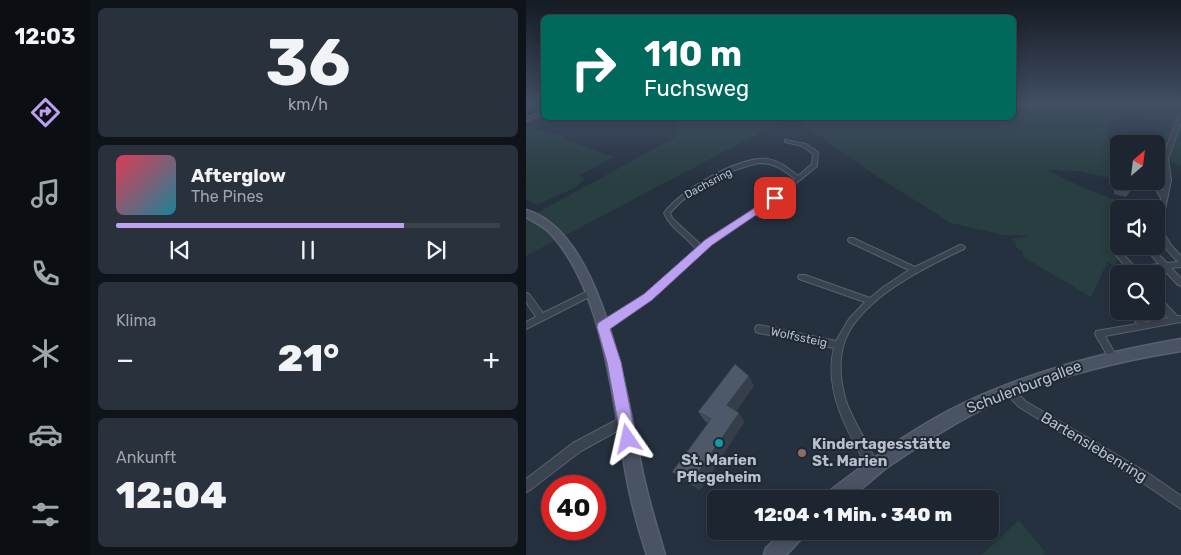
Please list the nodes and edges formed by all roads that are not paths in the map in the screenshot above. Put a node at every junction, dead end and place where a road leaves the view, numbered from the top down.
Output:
1 (1175, 130) edge
2 (787, 141) dead end
3 (1165, 158) joint
4 (799, 179) junction
5 (1159, 190) edge
6 (1164, 198) joint
7 (526, 213) edge
8 (851, 240) dead end
9 (1165, 245) edge
10 (962, 247) dead end
11 (700, 249) junction
12 (1120, 255) edge
13 (1155, 255) edge
14 (1179, 259) edge
15 (1181, 264) edge
16 (1129, 265) edge
17 (1164, 265) edge
18 (1165, 266) joint
19 (915, 270) junction
20 (802, 277) dead end
21 (1181, 283) edge
22 (590, 293) junction
23 (526, 296) edge
24 (871, 301) junction
25 (1165, 308) edge
26 (541, 317) junction
27 (1139, 320) edge
28 (1178, 320) edge
29 (526, 326) edge
30 (1144, 326) junction
31 (603, 327) junction
32 (759, 329) dead end
33 (839, 345) junction
34 (1181, 345) edge
35 (1114, 357) junction
36 (1009, 390) junction
37 (624, 421) junction
38 (873, 466) junction
39 (526, 486) edge
40 (844, 490) edge
41 (1181, 503) edge
42 (788, 540) edge
43 (656, 555) edge
44 (772, 555) edge

1 - 3 street
2 - 4 street
3 - 6 street
4 - 11 street
4 - 11 street, Dachsring
5 - 6 street
7 - 22 street
8 - 19 street
9 - 14 street
10 - 19 street, Wolfssteig
11 - 31 street
12 - 16 street
13 - 17 street
15 - 18 street
18 - 21 street
19 - 24 street, Wolfssteig
20 - 24 street
22 - 26 street
22 - 31 street
23 - 26 street
24 - 33 street, Wolfssteig
25 - 28 street
26 - 29 street
27 - 30 street
28 - 30 street
30 - 35 street
31 - 37 street
32 - 33 street, Wolfssteig
33 - 38 street, Wolfssteig
34 - 35 street, Schulenburgallee
35 - 36 street, Schulenburgallee
36 - 38 street, Schulenburgallee
36 - 41 street, Bartenslebenring
37 - 39 street
37 - 43 street
38 - 40 street, Schulenburgallee
42 - 44 street

